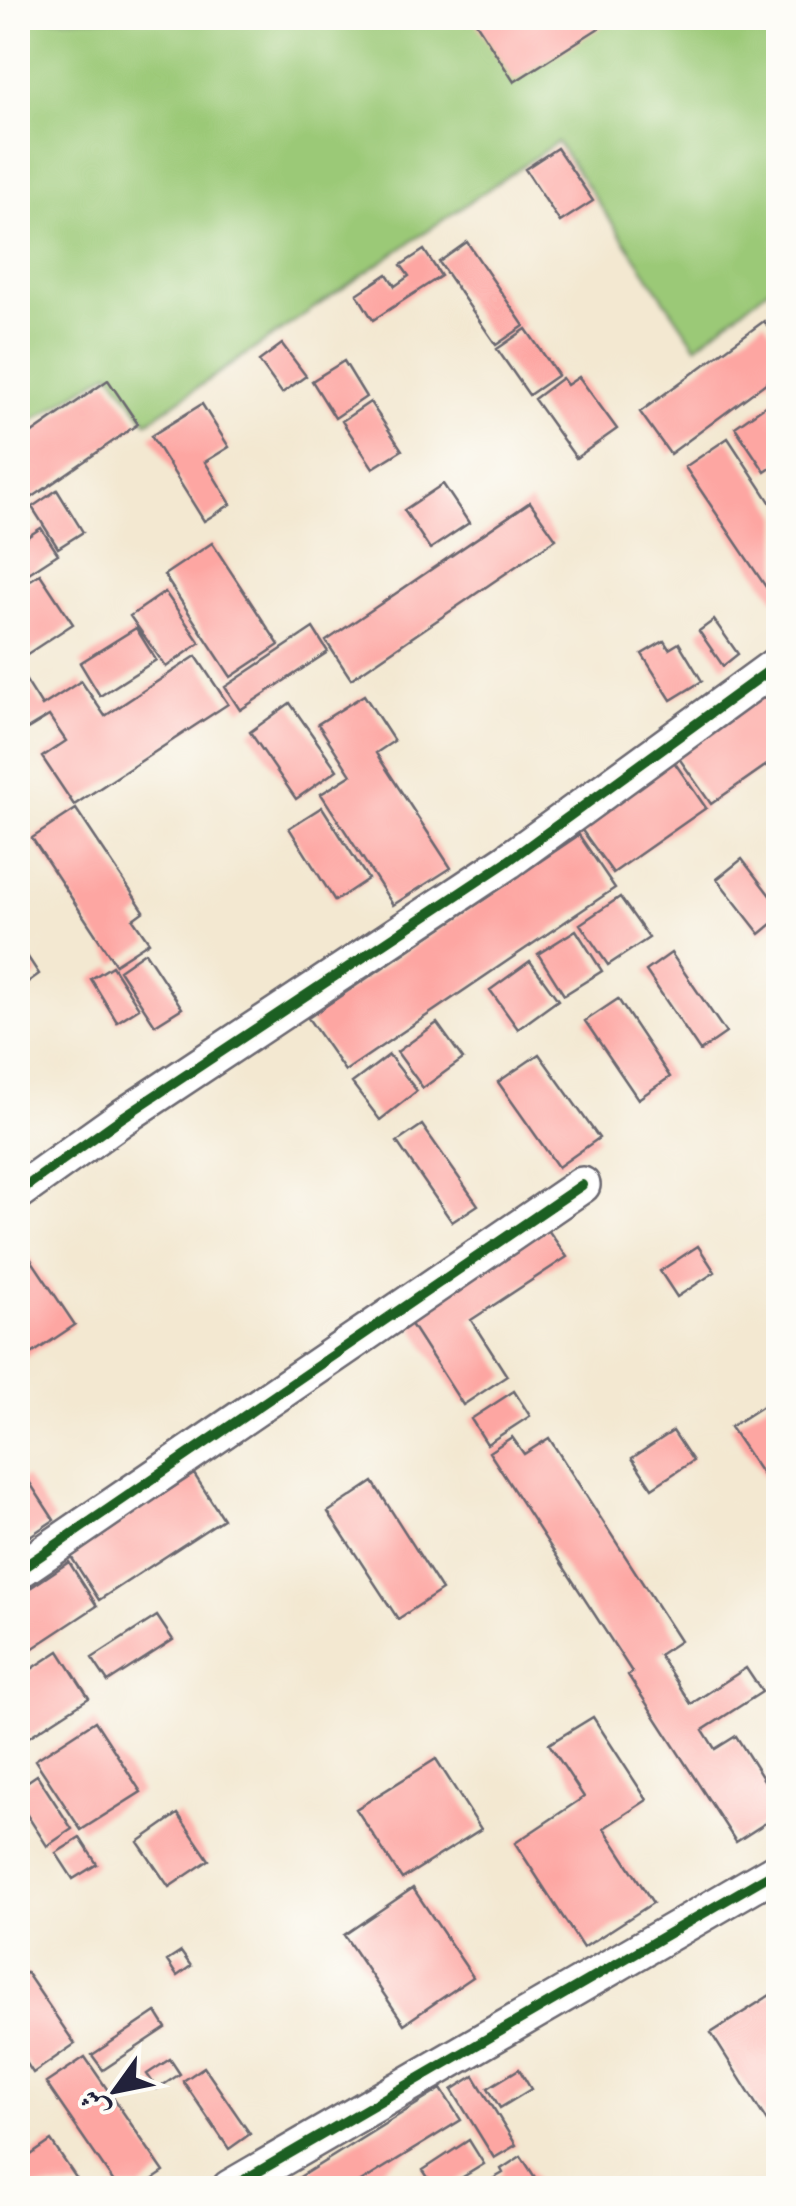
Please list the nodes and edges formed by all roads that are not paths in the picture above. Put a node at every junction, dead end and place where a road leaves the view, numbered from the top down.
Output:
1 (778, 664) edge
2 (582, 1186) dead end
3 (18, 1192) edge
4 (18, 1572) edge
5 (778, 1870) edge
6 (230, 2188) edge

1 - 3 street
2 - 4 street
5 - 6 street

